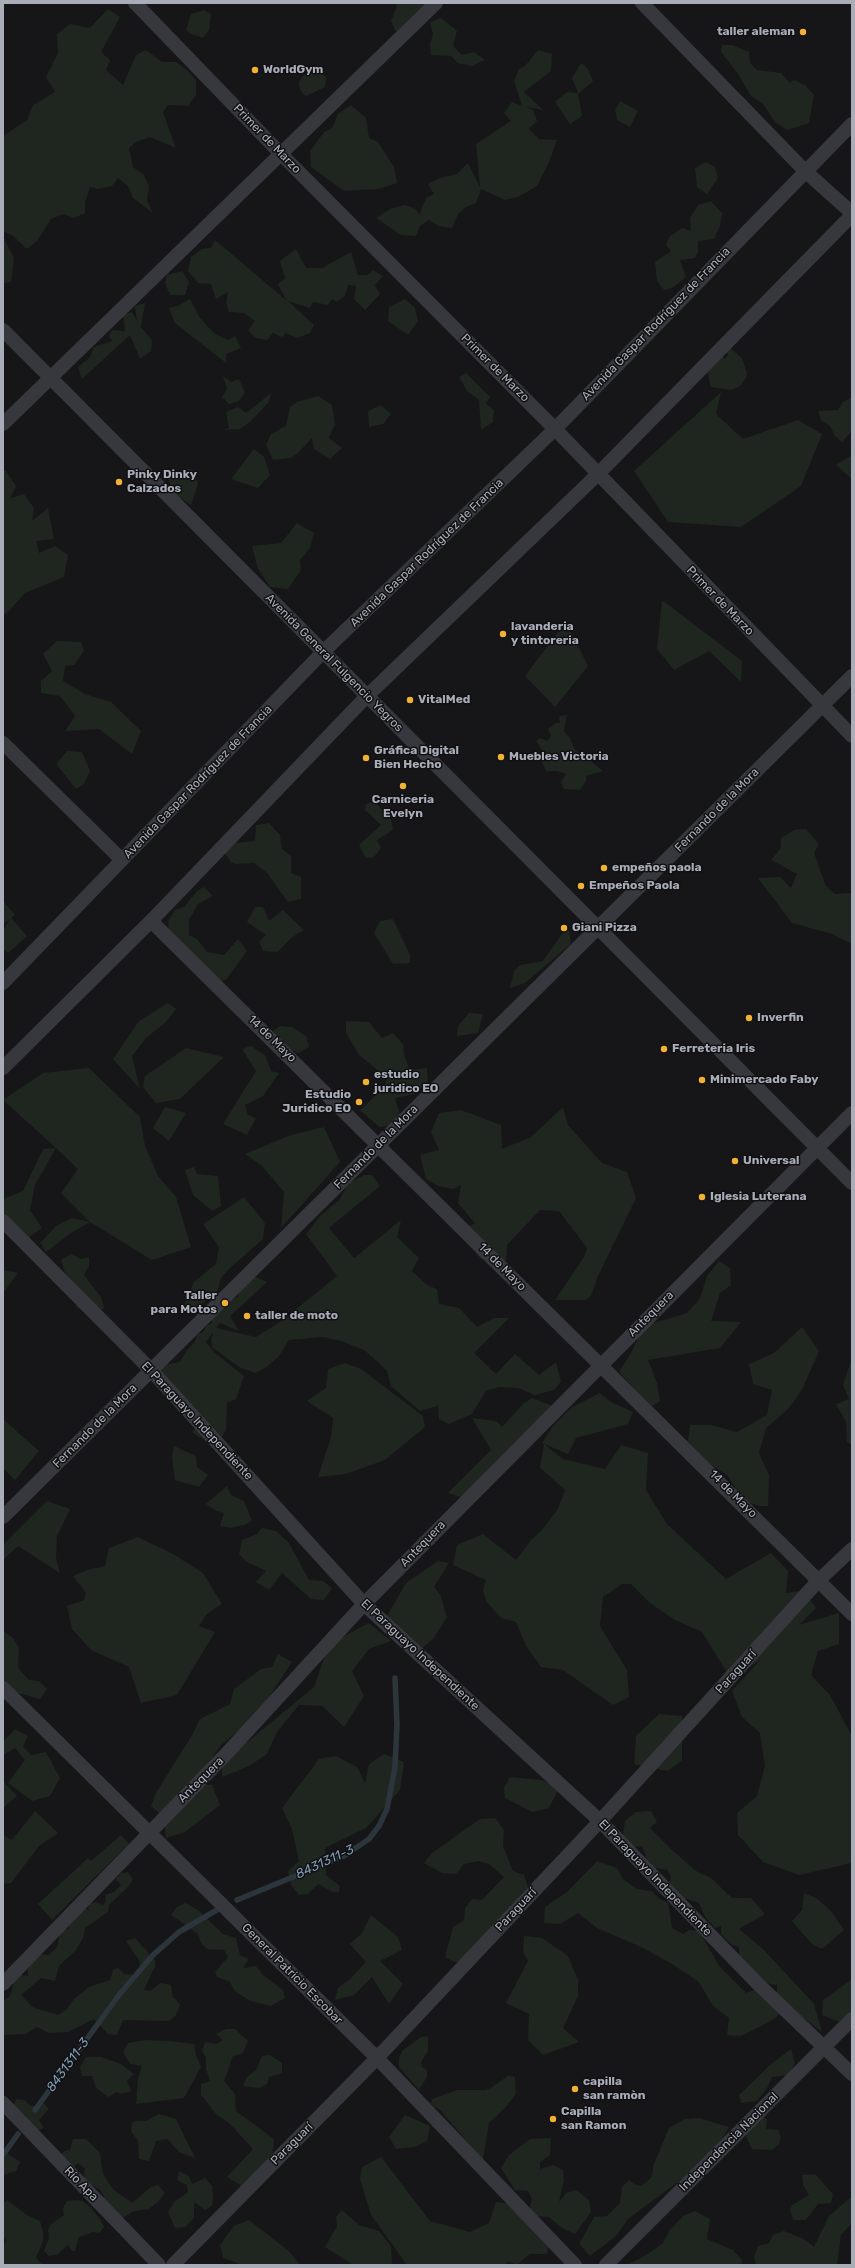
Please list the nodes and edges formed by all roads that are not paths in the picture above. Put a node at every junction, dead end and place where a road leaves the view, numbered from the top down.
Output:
1 (135, 3) edge
2 (436, 3) edge
3 (642, 3) edge
4 (852, 124) edge
5 (281, 154) junction
6 (805, 171) junction
7 (852, 214) edge
8 (3, 330) edge
9 (50, 377) junction
10 (3, 424) edge
11 (555, 429) junction
12 (598, 474) junction
13 (323, 652) junction
14 (852, 676) edge
15 (367, 696) junction
16 (822, 706) junction
17 (852, 736) edge
18 (3, 743) edge
19 (122, 860) junction
20 (151, 921) junction
21 (598, 928) junction
22 (3, 983) edge
23 (3, 1068) edge
24 (852, 1113) edge
25 (379, 1144) junction
26 (817, 1148) junction
27 (852, 1183) edge
28 (3, 1221) edge
29 (601, 1365) junction
30 (151, 1370) junction
31 (3, 1517) edge
32 (852, 1549) edge
33 (819, 1580) junction
34 (364, 1604) junction
35 (852, 1614) edge
36 (3, 1688) edge
37 (600, 1821) junction
38 (149, 1834) junction
39 (3, 1984) edge
40 (852, 2019) edge
41 (823, 2047) junction
42 (377, 2058) junction
43 (852, 2074) edge
44 (3, 2103) edge
45 (159, 2265) edge
46 (173, 2265) edge
47 (575, 2265) edge
48 (606, 2265) edge

1 - 5 street, Primer de Marzo
2 - 5 street
3 - 6 street
4 - 6 street, Avenida Gaspar Rodríguez de Francia
5 - 9 street
5 - 11 street, Primer de Marzo
6 - 7 street
6 - 11 street, Avenida Gaspar Rodríguez de Francia
7 - 12 street
8 - 9 street, Avenida General Fulgencio Yegros
9 - 10 street
9 - 13 street, Avenida General Fulgencio Yegros
11 - 12 street, Primer de Marzo
11 - 13 street, Avenida Gaspar Rodríguez de Francia
12 - 15 street
12 - 16 street, Primer de Marzo
13 - 15 street, Avenida General Fulgencio Yegros
13 - 19 street, Avenida Gaspar Rodríguez de Francia
14 - 16 street, Fernando de la Mora
15 - 20 street
15 - 21 street, Avenida General Fulgencio Yegros
16 - 17 street, Primer de Marzo
16 - 21 street, Fernando de la Mora
18 - 19 street
19 - 22 street, Avenida Gaspar Rodríguez de Francia
20 - 23 street
20 - 25 street, 14 de Mayo
21 - 25 street, Fernando de la Mora
21 - 26 street, Avenida General Fulgencio Yegros
24 - 26 street, Antequera
25 - 29 street, 14 de Mayo
25 - 30 street, Fernando de la Mora
26 - 27 street, Avenida General Fulgencio Yegros
26 - 29 street, Antequera
28 - 30 street, El Paraguayo Independiente
29 - 33 street, 14 de Mayo
29 - 34 street, Antequera
30 - 31 street, Fernando de la Mora
30 - 34 street, El Paraguayo Independiente
32 - 33 street, Paraguarí
33 - 35 street, 14 de Mayo
33 - 37 street, Paraguarí
34 - 37 street, El Paraguayo Independiente
34 - 38 street, Antequera
36 - 38 street, General Patricio Escobar
37 - 41 street, El Paraguayo Independiente
37 - 42 street, Paraguarí
38 - 39 street, Antequera
38 - 42 street, General Patricio Escobar
40 - 41 street, Independencia Nacional
41 - 43 street, El Paraguayo Independiente
41 - 48 street, Independencia Nacional
42 - 46 street, Paraguarí
42 - 47 street, General Patricio Escobar
44 - 45 street, Río Apa

